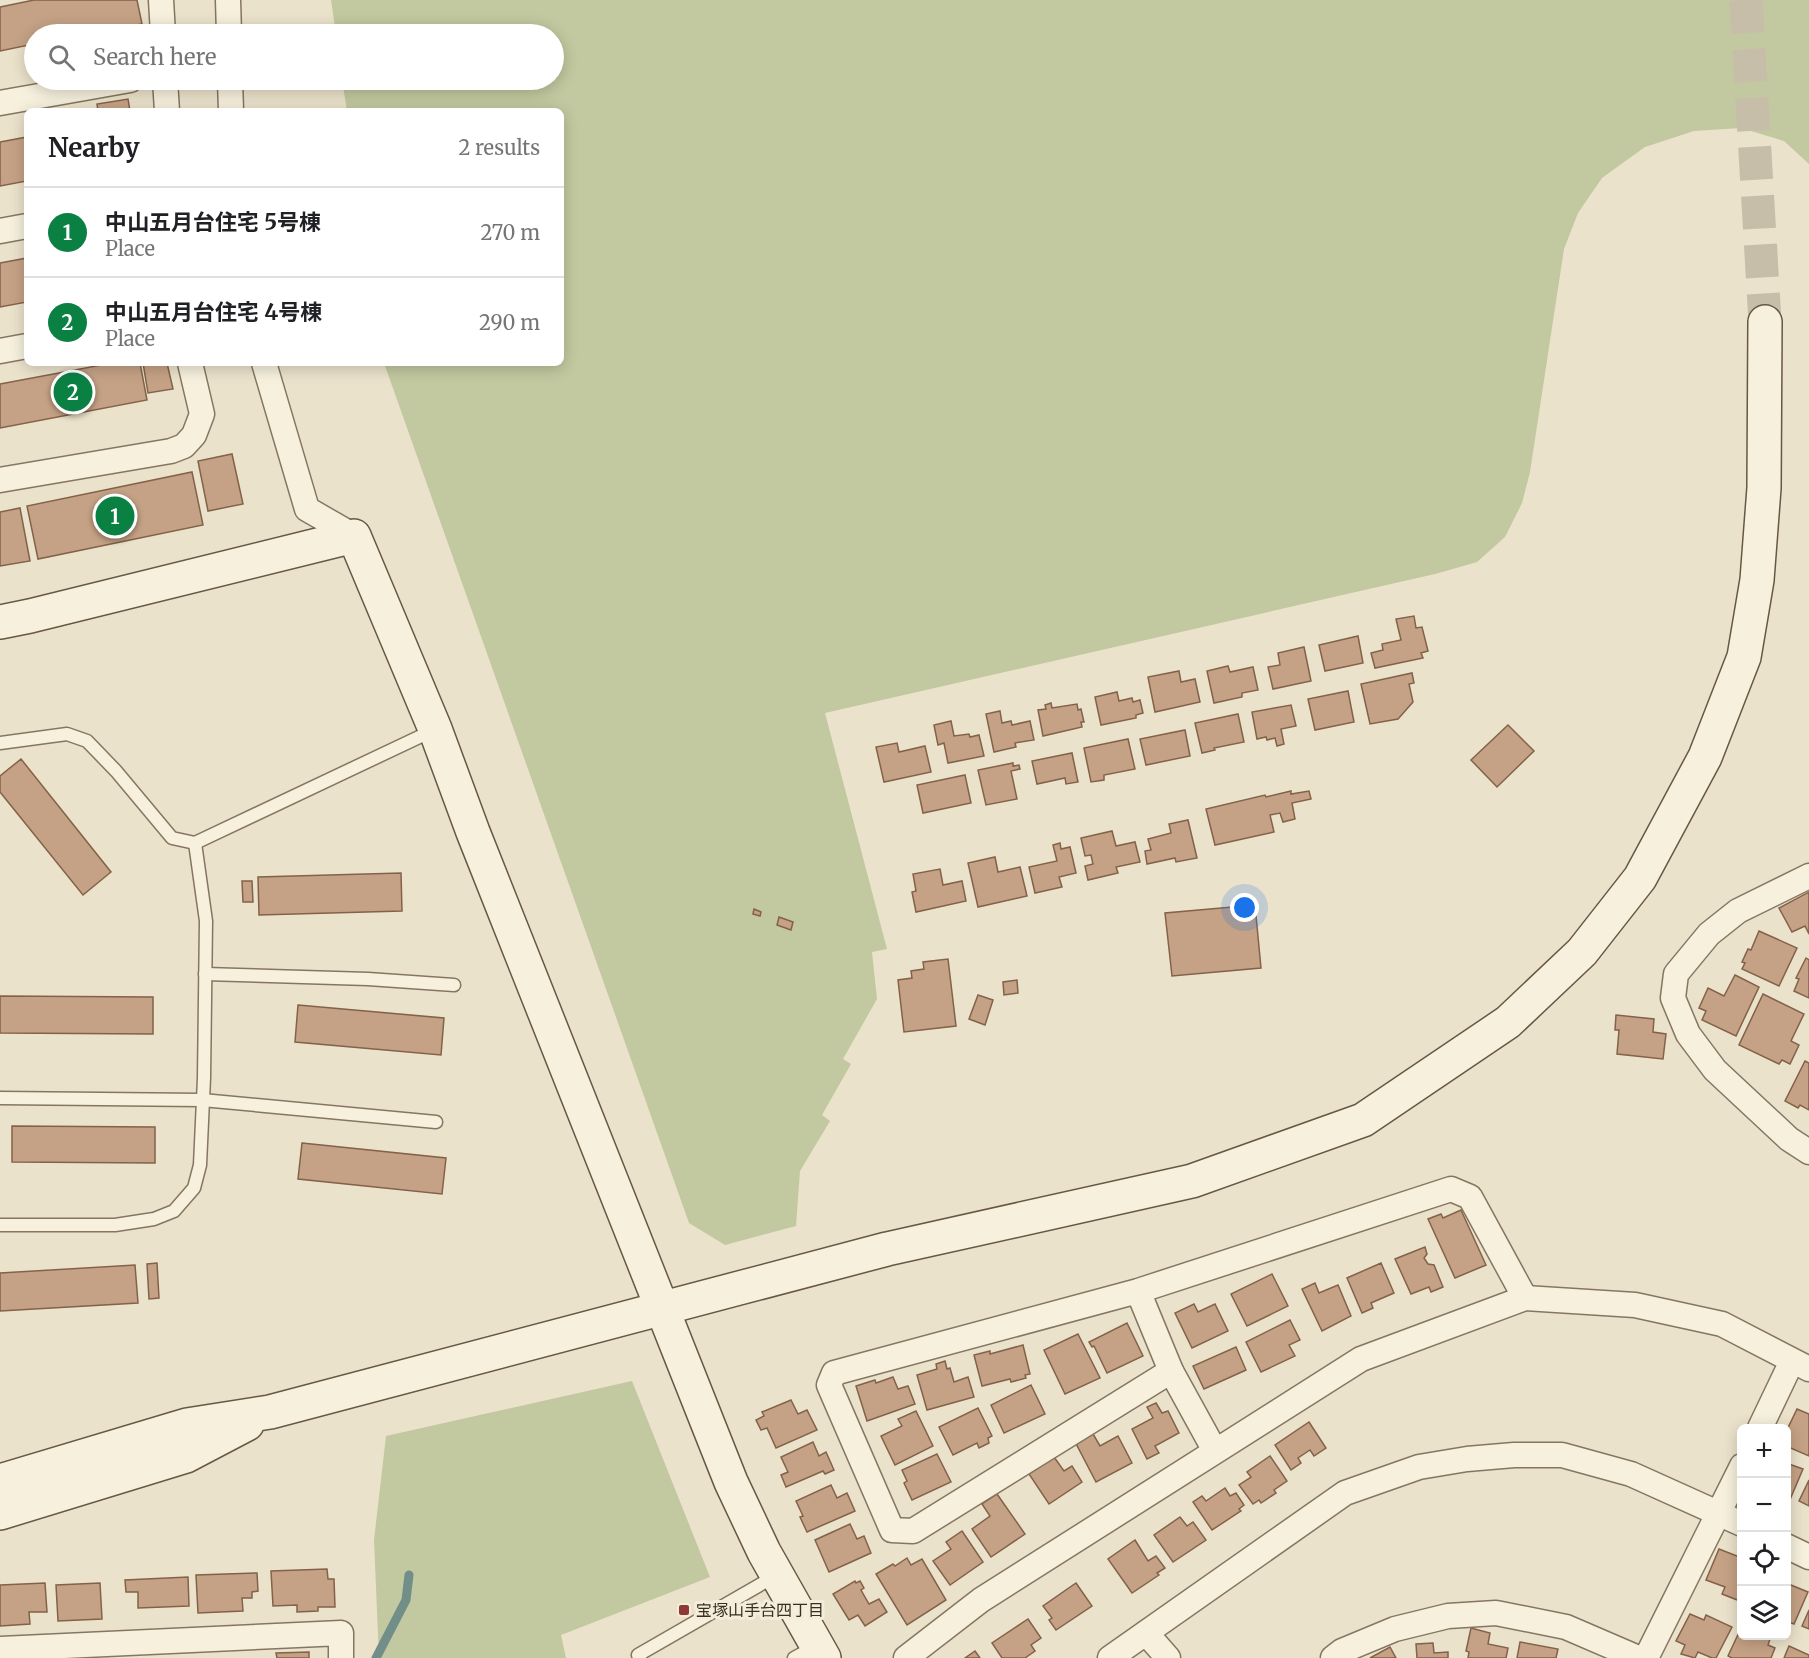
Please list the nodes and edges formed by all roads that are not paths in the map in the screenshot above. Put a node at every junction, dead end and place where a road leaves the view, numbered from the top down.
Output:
1 (161, 0) edge
2 (228, 0) edge
3 (162, 24) edge
4 (229, 24) edge
5 (73, 90) edge
6 (166, 90) edge
7 (230, 90) edge
8 (0, 103) edge
9 (167, 108) edge
10 (231, 108) edge
11 (24, 227) edge
12 (0, 231) edge
13 (1765, 322) tunnel mouth
14 (24, 347) edge
15 (0, 351) edge
16 (191, 366) edge
17 (265, 366) edge
18 (0, 480) edge
19 (354, 536) junction
20 (0, 622) edge
21 (435, 729) junction
22 (0, 743) edge
23 (195, 843) junction
24 (1809, 876) edge
25 (205, 974) junction
26 (454, 985) dead end
27 (0, 1098) edge
28 (202, 1100) junction
29 (436, 1122) dead end
30 (1809, 1152) edge
31 (0, 1225) edge
32 (1138, 1291) junction
33 (1525, 1298) junction
34 (661, 1309) junction
35 (1801, 1365) edge
36 (1171, 1371) junction
37 (270, 1412) junction
38 (1763, 1424) edge
39 (1215, 1451) junction
40 (1737, 1476) edge
41 (0, 1481) edge
42 (0, 1513) edge
43 (1718, 1513) junction
44 (1737, 1522) edge
45 (1791, 1548) edge
46 (1809, 1557) edge
47 (777, 1575) junction
48 (1146, 1633) junction
49 (0, 1649) edge
50 (811, 1654) edge
51 (341, 1658) edge
52 (640, 1658) edge
53 (906, 1658) edge
54 (1110, 1658) edge
55 (1168, 1658) edge
56 (1333, 1658) edge
57 (1638, 1658) edge
58 (1646, 1658) edge

1 - 3 street
2 - 4 street
5 - 8 street
6 - 9 street
7 - 10 street
11 - 12 street
13 - 34 street
14 - 15 street
16 - 18 street
17 - 19 street
19 - 20 street
19 - 21 street
21 - 23 lane
21 - 34 street
22 - 23 lane
23 - 25 lane
24 - 30 street
25 - 26 lane
25 - 28 lane
27 - 28 lane
28 - 29 lane
28 - 31 lane
32 - 33 street
32 - 36 street
32 - 36 street
33 - 35 street
33 - 39 street
34 - 37 street
34 - 47 street
35 - 38 street
36 - 39 street
37 - 41 street
37 - 42 street
39 - 53 street
40 - 43 street
43 - 44 street
43 - 48 street
43 - 58 street
45 - 46 street
47 - 50 street
47 - 52 lane
48 - 54 street
48 - 55 street
49 - 51 street
56 - 57 street

